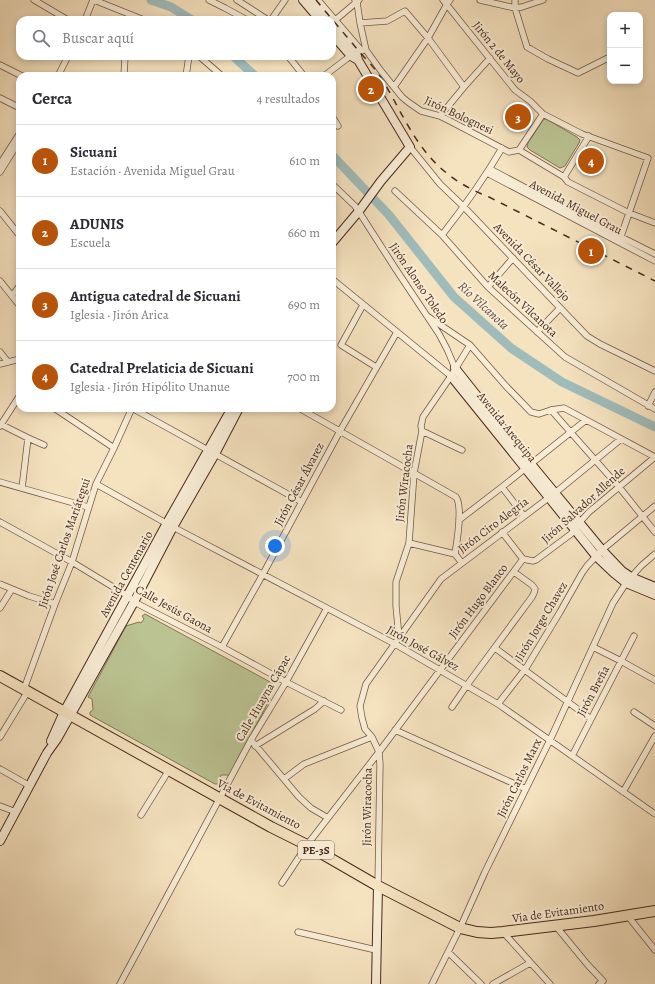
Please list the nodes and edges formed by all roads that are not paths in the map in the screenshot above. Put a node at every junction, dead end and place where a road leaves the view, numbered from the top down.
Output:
1 (34, 0) edge
2 (94, 0) edge
3 (208, 0) edge
4 (237, 0) edge
5 (285, 0) edge
6 (303, 0) edge
7 (312, 0) edge
8 (318, 0) edge
9 (480, 0) edge
10 (515, 0) edge
11 (543, 0) edge
12 (357, 1) edge
13 (447, 1) edge
14 (515, 8) junction
15 (128, 13) joint
16 (61, 16) edge
17 (87, 16) edge
18 (135, 16) edge
19 (240, 16) edge
20 (262, 16) edge
21 (274, 16) edge
22 (317, 16) edge
23 (327, 16) edge
24 (328, 16) edge
25 (336, 19) edge
26 (360, 23) junction
27 (336, 27) edge
28 (336, 37) edge
29 (428, 38) junction
30 (358, 54) junction
31 (490, 58) junction
32 (607, 58) edge
33 (66, 60) edge
34 (125, 60) edge
35 (188, 60) edge
36 (204, 60) edge
37 (291, 60) edge
38 (0, 65) edge
39 (60, 72) edge
40 (124, 72) edge
41 (187, 72) edge
42 (217, 72) edge
43 (301, 72) edge
44 (330, 72) edge
45 (16, 73) edge
46 (394, 87) junction
47 (464, 87) junction
48 (0, 98) edge
49 (16, 106) edge
50 (543, 114) junction
51 (440, 116) junction
52 (336, 123) edge
53 (338, 126) dead end
54 (589, 136) junction
55 (16, 145) edge
56 (16, 146) edge
57 (410, 147) junction
58 (502, 148) junction
59 (519, 150) junction
60 (0, 164) edge
61 (489, 171) junction
62 (0, 172) edge
63 (564, 178) junction
64 (336, 188) edge
65 (395, 191) dead end
66 (464, 207) junction
67 (0, 211) edge
68 (358, 211) junction
69 (629, 213) junction
70 (655, 223) edge
71 (16, 231) edge
72 (442, 235) junction
73 (336, 238) edge
74 (620, 239) junction
75 (655, 254) edge
76 (513, 258) junction
77 (655, 261) edge
78 (0, 281) edge
79 (336, 283) edge
80 (488, 287) junction
81 (16, 290) edge
82 (12, 296) junction
83 (16, 301) edge
84 (363, 305) junction
85 (560, 308) junction
86 (427, 316) junction
87 (396, 332) junction
88 (537, 332) junction
89 (470, 345) junction
90 (0, 352) edge
91 (16, 360) edge
92 (8, 362) junction
93 (0, 364) edge
94 (376, 367) junction
95 (456, 368) junction
96 (655, 371) edge
97 (451, 376) junction
98 (655, 392) edge
99 (16, 402) edge
100 (648, 406) junction
101 (655, 409) edge
102 (551, 410) junction
103 (60, 412) edge
104 (130, 412) edge
105 (139, 412) edge
106 (230, 412) edge
107 (237, 412) edge
108 (306, 412) edge
109 (586, 420) junction
110 (0, 425) edge
111 (340, 431) junction
112 (422, 431) junction
113 (571, 432) junction
114 (28, 438) junction
115 (621, 439) junction
116 (44, 445) dead end
117 (114, 448) junction
118 (462, 450) dead end
119 (212, 453) junction
120 (655, 457) edge
121 (595, 460) junction
122 (528, 466) junction
123 (414, 473) junction
124 (0, 482) edge
125 (96, 484) junction
126 (502, 487) junction
127 (619, 487) junction
128 (22, 488) junction
129 (552, 495) junction
130 (302, 502) junction
131 (655, 506) edge
132 (88, 507) junction
133 (524, 516) junction
134 (642, 516) junction
135 (459, 520) junction
136 (0, 522) edge
137 (580, 522) junction
138 (170, 525) junction
139 (574, 529) junction
140 (502, 532) junction
141 (655, 532) edge
142 (409, 544) junction
143 (602, 550) junction
144 (455, 554) junction
145 (655, 554) edge
146 (596, 556) junction
147 (523, 559) junction
148 (72, 562) junction
149 (462, 563) junction
150 (514, 572) junction
151 (263, 574) junction
152 (629, 580) junction
153 (0, 584) edge
154 (655, 588) edge
155 (12, 589) junction
156 (655, 595) edge
157 (131, 599) junction
158 (55, 604) junction
159 (0, 608) edge
160 (327, 608) junction
161 (634, 636) dead end
162 (399, 637) junction
163 (395, 644) junction
164 (222, 647) junction
165 (593, 647) junction
166 (494, 648) junction
167 (621, 661) junction
168 (439, 670) junction
169 (524, 670) junction
170 (0, 676) edge
171 (655, 680) edge
172 (286, 682) junction
173 (467, 685) junction
174 (26, 690) junction
175 (324, 702) junction
176 (568, 702) junction
177 (498, 704) junction
178 (452, 707) dead end
179 (340, 710) dead end
180 (634, 712) dead end
181 (67, 714) junction
182 (591, 719) junction
183 (655, 726) edge
184 (395, 730) junction
185 (655, 736) edge
186 (0, 737) edge
187 (372, 737) junction
188 (550, 740) junction
189 (253, 743) junction
190 (379, 752) junction
191 (572, 756) junction
192 (0, 769) edge
193 (169, 770) junction
194 (284, 779) junction
195 (30, 786) junction
196 (526, 789) junction
197 (624, 792) junction
198 (220, 798) junction
199 (0, 806) edge
200 (16, 812) junction
201 (655, 814) edge
202 (141, 815) dead end
203 (328, 818) junction
204 (0, 841) edge
205 (308, 845) junction
206 (282, 883) dead end
207 (378, 886) junction
208 (655, 911) edge
209 (626, 915) junction
210 (554, 925) junction
211 (460, 928) junction
212 (298, 932) dead end
213 (503, 932) junction
214 (376, 950) junction
215 (655, 950) edge
216 (448, 952) junction
217 (530, 963) junction
218 (120, 984) edge
219 (376, 984) edge
220 (432, 984) edge
221 (480, 984) edge
222 (493, 984) edge
223 (550, 984) edge
224 (599, 984) edge

1 - 16 street
2 - 15 street
2 - 17 street
3 - 19 street
4 - 20 street
5 - 21 street
6 - 22 street
7 - 23 street
8 - 24 street
9 - 14 street
10 - 14 street
11 - 14 street
12 - 25 street
12 - 26 street
13 - 29 street
13 - 31 street, Jirón 2 de Mayo
14 - 32 street
15 - 18 street
26 - 29 street
26 - 30 street
27 - 30 street
28 - 30 street
29 - 46 street
29 - 47 street
30 - 44 street
30 - 46 street, Jirón Bolognesi
30 - 57 street
31 - 47 street
31 - 50 street, Jirón 2 de Mayo
33 - 39 street
34 - 40 street
35 - 41 street
36 - 42 street
37 - 43 street
38 - 45 street
46 - 51 street, Jirón Bolognesi
47 - 51 street
48 - 49 street
50 - 54 street, Jirón 2 de Mayo
50 - 59 street
51 - 58 street, Jirón Bolognesi
52 - 53 street
54 - 63 street
54 - 69 street, Jirón 2 de Mayo
55 - 60 street
56 - 62 street
57 - 66 street, Avenida César Vallejo
57 - 68 street
58 - 59 street, Jirón Bolognesi
58 - 61 street
59 - 63 street
61 - 66 street
61 - 74 street, Avenida Miguel Grau
63 - 69 street
64 - 68 street, Jirón Alonso Toledo
65 - 72 street, Malecón Vilcanota
66 - 72 street
66 - 76 street, Avenida César Vallejo
67 - 71 street
68 - 73 street
68 - 86 street, Jirón Alonso Toledo
69 - 70 street
69 - 74 street
72 - 80 street, Malecón Vilcanota
74 - 75 street, Avenida Miguel Grau
74 - 77 street, Avenida Miguel Grau
76 - 80 street
76 - 85 street, Avenida César Vallejo
78 - 82 street
79 - 84 street, Avenida Arequipa
80 - 88 street, Malecón Vilcanota
81 - 82 street
82 - 83 street
84 - 87 street, Avenida Arequipa
84 - 94 street
85 - 88 street
85 - 96 street, Avenida César Vallejo
86 - 89 street
86 - 95 street, Jirón Alonso Toledo
87 - 94 street, Jirón César Álvarez
87 - 97 street, Avenida Arequipa
88 - 100 street, Malecón Vilcanota
89 - 95 street, Jirón Wiracocha
89 - 102 street
90 - 92 street
91 - 92 street
92 - 93 street
94 - 111 street, Jirón César Álvarez
95 - 97 street, Jirón Wiracocha
95 - 122 street, Avenida Arequipa
97 - 112 street, Jirón Wiracocha
97 - 122 street, Avenida Arequipa
98 - 100 street
99 - 110 street
100 - 101 street, Malecón Vilcanota
102 - 109 street
102 - 113 street
103 - 117 street
104 - 117 street, Jirón José Carlos Mariátegui
105 - 119 street
106 - 119 street
107 - 119 street
108 - 111 street
109 - 113 street
109 - 115 street
110 - 114 street
111 - 123 street
111 - 130 street, Jirón César Álvarez
112 - 118 street
112 - 123 street, Jirón Wiracocha
113 - 121 street
113 - 122 street
114 - 116 street
114 - 128 street
115 - 120 street
115 - 121 street, Jirón Ciro Alegría
117 - 125 street, Jirón José Carlos Mariátegui
119 - 130 street
119 - 138 street
120 - 127 street, Jirón Salvador Allende
121 - 127 street
121 - 129 street, Jirón Ciro Alegría
122 - 126 street
122 - 129 street, Avenida Arequipa
123 - 135 street
123 - 142 street, Jirón Wiracocha
124 - 128 street
125 - 132 street, Jirón José Carlos Mariátegui
125 - 138 street, Jirón José Gálvez
126 - 133 street
126 - 135 street
127 - 134 street
127 - 137 street, Jirón Salvador Allende
128 - 132 street
129 - 133 street, Jirón Ciro Alegría
129 - 137 street, Avenida Arequipa
129 - 139 street, Avenida Arequipa
130 - 151 street, Jirón César Álvarez
131 - 134 street, Jirón Jorge Chavez
132 - 148 street, Jirón José Carlos Mariátegui
133 - 140 street, Jirón Ciro Alegría
134 - 141 street
134 - 143 street, Jirón Jorge Chavez
135 - 144 street
136 - 148 street, Calle Jesús Gaona
137 - 139 street, Jirón Salvador Allende
137 - 143 street, Avenida Arequipa
138 - 151 street, Jirón José Gálvez
138 - 157 street
139 - 146 street, Avenida Arequipa
139 - 147 street, Jirón Salvador Allende
140 - 147 street
140 - 149 street, Jirón Ciro Alegría
142 - 144 street
142 - 162 street, Jirón Wiracocha
143 - 146 street, Jirón Jorge Chavez
143 - 152 street, Avenida Arequipa
144 - 149 street
145 - 152 street, Jirón Carlos Marx
146 - 152 street, Avenida Arequipa
146 - 169 street, Jirón Jorge Chavez
147 - 150 street, Jirón Hugo Blanco
148 - 157 street, Calle Jesús Gaona
148 - 158 street, Jirón José Carlos Mariátegui
149 - 162 street, Jirón Ciro Alegría
150 - 166 street
150 - 168 street, Jirón Hugo Blanco
151 - 160 street, Jirón José Gálvez
151 - 164 street, Jirón César Álvarez
152 - 154 street, Avenida Arequipa
152 - 156 street, Avenida Arequipa
152 - 165 street, Jirón Carlos Marx
153 - 155 street
155 - 158 street
155 - 159 street
157 - 164 street, Calle Jesús Gaona
157 - 181 street
158 - 174 street, Jirón José Carlos Mariátegui
160 - 163 street, Jirón José Gálvez
160 - 172 street, Calle Huayna Cápac
161 - 167 street, Jirón Breña
162 - 163 street, Jirón Ciro Alegría
163 - 168 street, Jirón José Gálvez
163 - 187 street, Jirón Wiracocha
164 - 172 street, Calle Jesús Gaona
165 - 167 street
165 - 176 street, Jirón Carlos Marx
166 - 169 street
166 - 173 street
167 - 171 street
167 - 182 street, Jirón Breña
168 - 173 street, Jirón José Gálvez
168 - 184 street, Jirón Hugo Blanco
169 - 176 street
169 - 177 street, Jirón Jorge Chavez
170 - 174 highway, Vía de Evitamiento / PE-3S
172 - 175 street, Calle Jesús Gaona
172 - 189 street, Calle Huayna Cápac
173 - 177 street, Jirón José Gálvez
173 - 178 street
174 - 181 highway, Vía de Evitamiento / PE-3S
174 - 186 street, Jirón José Carlos Mariátegui
175 - 179 street, Calle Jesús Gaona
175 - 189 street
176 - 182 street
176 - 188 street, Jirón Carlos Marx
177 - 188 street, Jirón José Gálvez
180 - 183 street
181 - 193 highway, Vía de Evitamiento / PE-3S
181 - 195 street
182 - 191 street, Jirón Breña
184 - 190 street, Jirón Hugo Blanco
184 - 196 street
185 - 197 street
187 - 190 street, Jirón Wiracocha
187 - 194 street
188 - 191 street, Jirón José Gálvez
188 - 196 street, Jirón Carlos Marx
189 - 194 street
189 - 198 street, Calle Huayna Cápac
190 - 203 street, Jirón Hugo Blanco
190 - 207 street, Jirón Wiracocha
191 - 197 street, Jirón José Gálvez
192 - 195 street
193 - 198 highway, Vía de Evitamiento / PE-3S
193 - 202 street
194 - 203 street
195 - 200 street
196 - 211 street, Jirón Carlos Marx
197 - 201 street, Jirón José Gálvez
198 - 205 highway, Vía de Evitamiento / PE-3S
198 - 218 street, Calle Huayna Cápac
199 - 200 street
200 - 204 street
203 - 205 street, Jirón Hugo Blanco
205 - 206 street, Jirón Hugo Blanco
205 - 207 highway, Vía de Evitamiento / PE-3S
207 - 211 highway, Vía de Evitamiento / PE-3S
207 - 214 street, Jirón Wiracocha
208 - 209 highway, Vía de Evitamiento / PE-3S
209 - 210 highway, Vía de Evitamiento / PE-3S
209 - 215 street
210 - 213 highway, Vía de Evitamiento / PE-3S
210 - 224 street
211 - 213 highway, Vía de Evitamiento / PE-3S
211 - 216 street, Jirón Carlos Marx
212 - 214 street
213 - 217 street
214 - 219 street, Jirón Wiracocha
216 - 220 street, Jirón Carlos Marx
216 - 221 street
217 - 222 street
217 - 223 street

